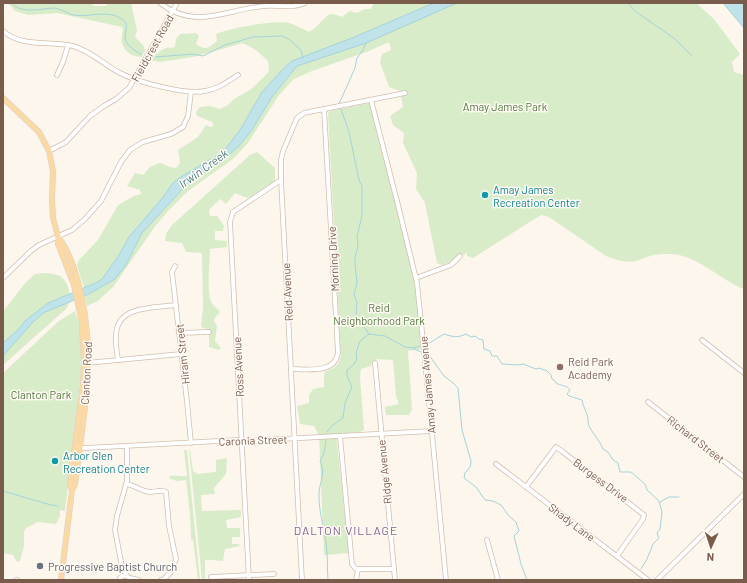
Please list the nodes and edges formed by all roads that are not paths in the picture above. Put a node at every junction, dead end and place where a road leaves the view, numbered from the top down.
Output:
1 (160, 3) edge
2 (177, 3) edge
3 (305, 3) edge
4 (258, 5) edge
5 (173, 11) junction
6 (3, 31) edge
7 (68, 45) junction
8 (57, 75) dead end
9 (238, 75) dead end
10 (135, 79) junction
11 (190, 92) junction
12 (405, 94) dead end
13 (3, 98) edge
14 (371, 100) junction
15 (324, 109) junction
16 (49, 151) junction
17 (281, 180) junction
18 (58, 237) junction
19 (460, 256) dead end
20 (175, 266) dead end
21 (3, 278) edge
22 (416, 278) junction
23 (176, 305) junction
24 (209, 332) dead end
25 (180, 333) junction
26 (702, 340) dead end
27 (181, 354) junction
28 (118, 360) junction
29 (86, 363) junction
30 (375, 363) dead end
31 (291, 369) junction
32 (744, 373) edge
33 (648, 402) dead end
34 (432, 431) junction
35 (381, 434) junction
36 (340, 436) junction
37 (295, 438) junction
38 (242, 440) junction
39 (191, 443) junction
40 (127, 446) junction
41 (77, 447) junction
42 (496, 464) dead end
43 (744, 477) edge
44 (126, 484) junction
45 (526, 488) junction
46 (744, 494) edge
47 (487, 540) dead end
48 (617, 556) junction
49 (122, 567) junction
50 (358, 569) junction
51 (394, 569) junction
52 (274, 574) dead end
53 (210, 577) dead end
54 (130, 578) edge
55 (249, 578) edge
56 (119, 579) edge
57 (61, 580) edge
58 (139, 580) edge
59 (162, 580) edge
60 (302, 580) edge
61 (356, 580) edge
62 (395, 580) edge
63 (446, 580) edge
64 (498, 580) edge
65 (648, 580) edge
66 (657, 580) edge

1 - 5 street
2 - 5 street, Fieldcrest Road
3 - 4 street
4 - 5 street
5 - 10 street, Fieldcrest Road
6 - 7 street
7 - 8 street
7 - 10 street
9 - 11 street
10 - 11 street
10 - 16 street, Fieldcrest Road
11 - 18 street
12 - 14 street, Reid Avenue
13 - 16 main road, Clanton Road
14 - 15 street, Reid Avenue
14 - 22 street, Amay James Avenue
15 - 17 street, Reid Avenue
15 - 31 street, Morning Drive
16 - 18 main road, Clanton Road
17 - 31 street, Reid Avenue
17 - 38 street, Ross Avenue
18 - 21 street
18 - 29 main road, Clanton Road
19 - 22 street
20 - 23 street, Hiram Street
22 - 34 street, Amay James Avenue
23 - 25 street, Hiram Street
23 - 28 street
24 - 25 street
25 - 27 street, Hiram Street
26 - 32 street
27 - 28 street
27 - 39 street, Hiram Street
28 - 29 street
29 - 41 main road, Clanton Road
30 - 35 street, Ridge Avenue
31 - 37 street, Reid Avenue
33 - 43 street, Richard Street
34 - 35 street, Caronia Street
34 - 63 street, Amay James Avenue
35 - 36 street, Caronia Street
35 - 51 street, Ridge Avenue
36 - 37 street, Caronia Street
36 - 50 street
37 - 38 street, Caronia Street
37 - 60 street, Reid Avenue
38 - 39 street, Caronia Street
38 - 55 street, Ross Avenue
39 - 40 street, Caronia Street
40 - 41 street, Caronia Street
40 - 44 street
41 - 57 main road, Clanton Road
42 - 45 street, Shady Lane
44 - 49 street
44 - 59 street
45 - 48 street, Shady Lane
45 - 48 street, Burgess Drive
46 - 66 street
47 - 64 street
48 - 65 street, Shady Lane
49 - 54 street
49 - 56 street
50 - 51 street
50 - 61 street
51 - 62 street, Ridge Avenue
52 - 55 street
53 - 55 street
54 - 56 street
54 - 58 street

